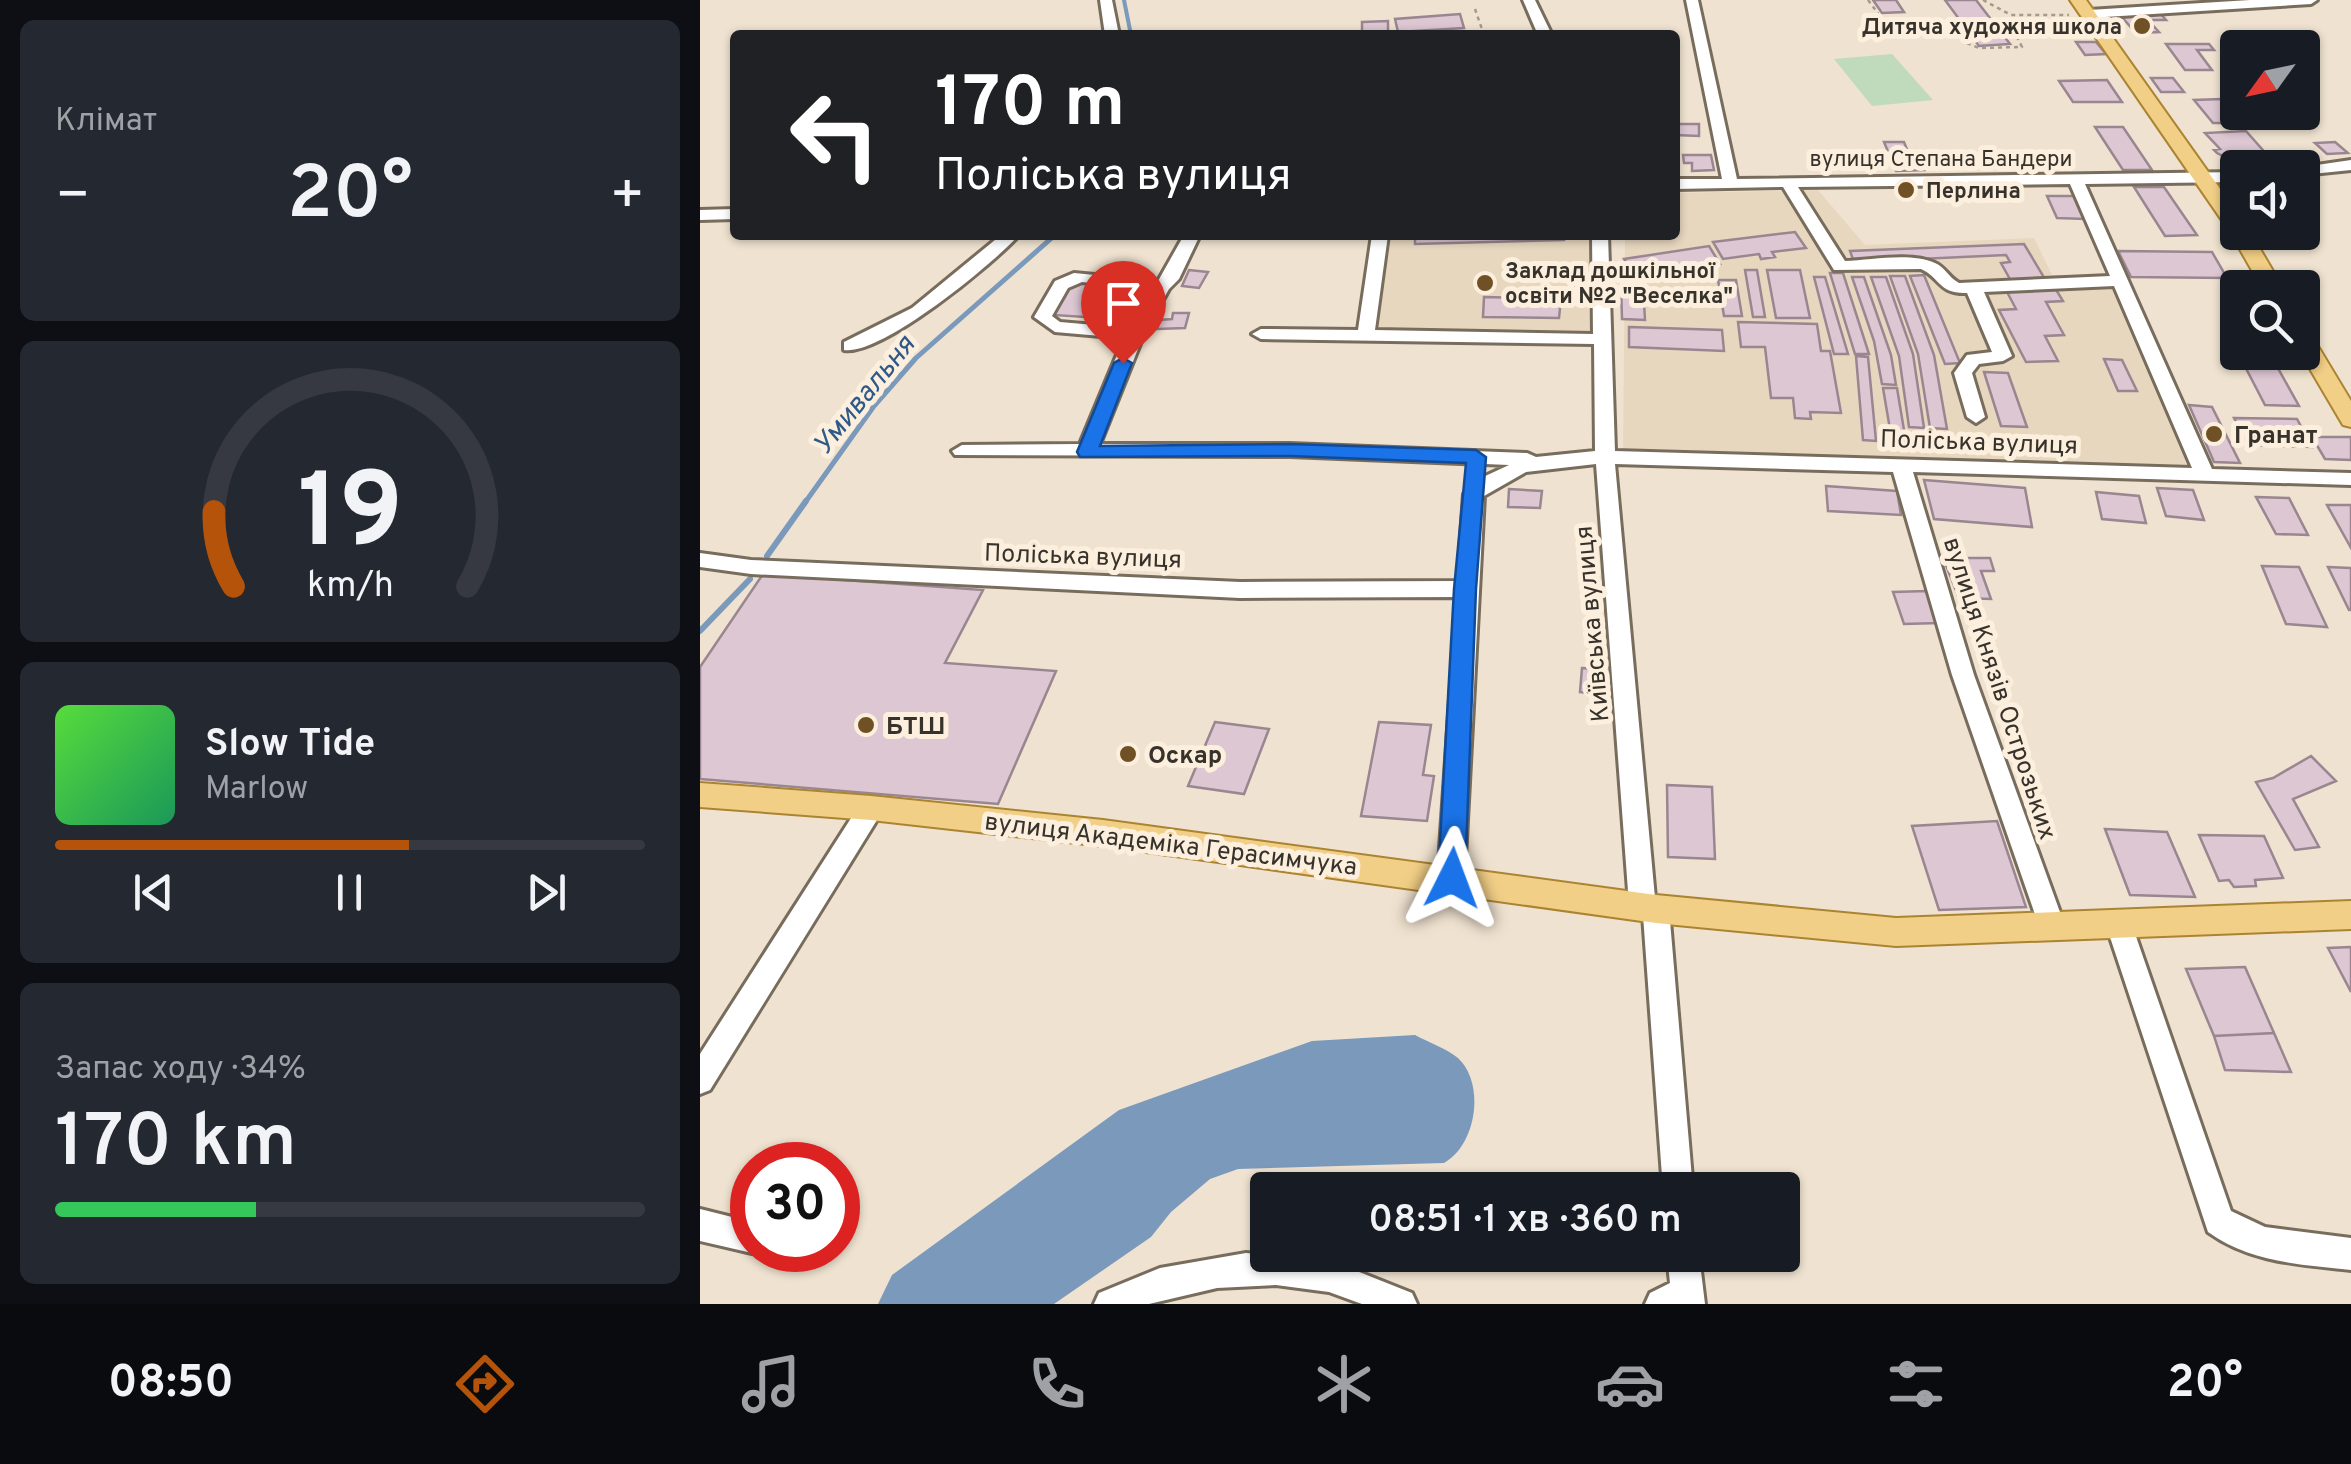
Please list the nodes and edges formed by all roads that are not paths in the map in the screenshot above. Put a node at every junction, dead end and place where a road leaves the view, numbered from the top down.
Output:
1 (1106, 0) edge
2 (1529, 0) edge
3 (1692, 0) edge
4 (2248, 0) edge
5 (2310, 0) edge
6 (2149, 4) edge
7 (2086, 11) edge
8 (1111, 30) edge
9 (1543, 30) edge
10 (2351, 166) edge
11 (2320, 169) edge
12 (2220, 179) edge
13 (1730, 180) junction
14 (1786, 180) junction
15 (2076, 180) junction
16 (2206, 180) junction
17 (1680, 184) edge
18 (2220, 202) edge
19 (730, 214) edge
20 (700, 215) edge
21 (1005, 240) edge
22 (1190, 240) edge
23 (1379, 240) edge
24 (1600, 240) edge
25 (2119, 281) junction
26 (1162, 286) junction
27 (1973, 287) junction
28 (1134, 334) junction
29 (1261, 334) dead end
30 (1366, 335) junction
31 (1602, 339) junction
32 (850, 346) dead end
33 (2320, 368) edge
34 (1976, 416) dead end
35 (2351, 420) edge
36 (962, 451) dead end
37 (1087, 452) junction
38 (1476, 457) junction
39 (1605, 457) junction
40 (1541, 459) junction
41 (1900, 466) junction
42 (2205, 475) junction
43 (2351, 479) edge
44 (1474, 494) junction
45 (700, 560) edge
46 (1465, 589) junction
47 (700, 795) edge
48 (871, 808) junction
49 (1452, 878) junction
50 (1649, 906) junction
51 (2351, 915) edge
52 (2052, 926) junction
53 (2119, 926) junction
54 (700, 1080) edge
55 (1676, 1172) edge
56 (700, 1225) edge
57 (730, 1232) edge
58 (2351, 1254) edge
59 (1682, 1272) edge
60 (1679, 1300) edge
61 (1110, 1304) edge
62 (1401, 1304) edge

1 - 8 street
2 - 9 street
3 - 13 street
4 - 6 street
5 - 7 street
6 - 7 street
7 - 16 main road
10 - 11 street
12 - 16 street, вулиця Степана Бандери
13 - 14 street, вулиця Степана Бандери
13 - 17 street, вулиця Степана Бандери
14 - 15 street, вулиця Степана Бандери
14 - 27 street
15 - 16 street, вулиця Степана Бандери
15 - 25 street
16 - 18 main road
19 - 20 street
21 - 32 street
22 - 26 street
23 - 30 street
24 - 31 street, Київська вулиця
25 - 27 street
25 - 42 street
26 - 28 street
26 - 28 street
27 - 34 street
28 - 37 street
29 - 30 street
30 - 31 street
31 - 39 street, Київська вулиця
33 - 35 main road
36 - 37 street
37 - 38 street
38 - 40 street
38 - 44 street
39 - 40 street, Поліська вулиця
39 - 41 street, Поліська вулиця
39 - 50 street, Київська вулиця
40 - 44 street
41 - 42 street, Поліська вулиця
41 - 52 street, вулиця Князів Острозьких
42 - 43 street, Поліська вулиця
44 - 46 street
45 - 46 street, Поліська вулиця
46 - 49 street
47 - 48 main road, вулиця Академіка Герасимчука
48 - 49 main road, вулиця Академіка Герасимчука
48 - 54 street
49 - 50 main road, вулиця Академіка Герасимчука
50 - 52 main road, вулиця Академіка Герасимчука
50 - 55 street, Київська вулиця
51 - 53 main road, вулиця Академіка Герасимчука
52 - 53 main road, вулиця Академіка Герасимчука
53 - 58 street
56 - 57 street
59 - 60 street
61 - 62 street

